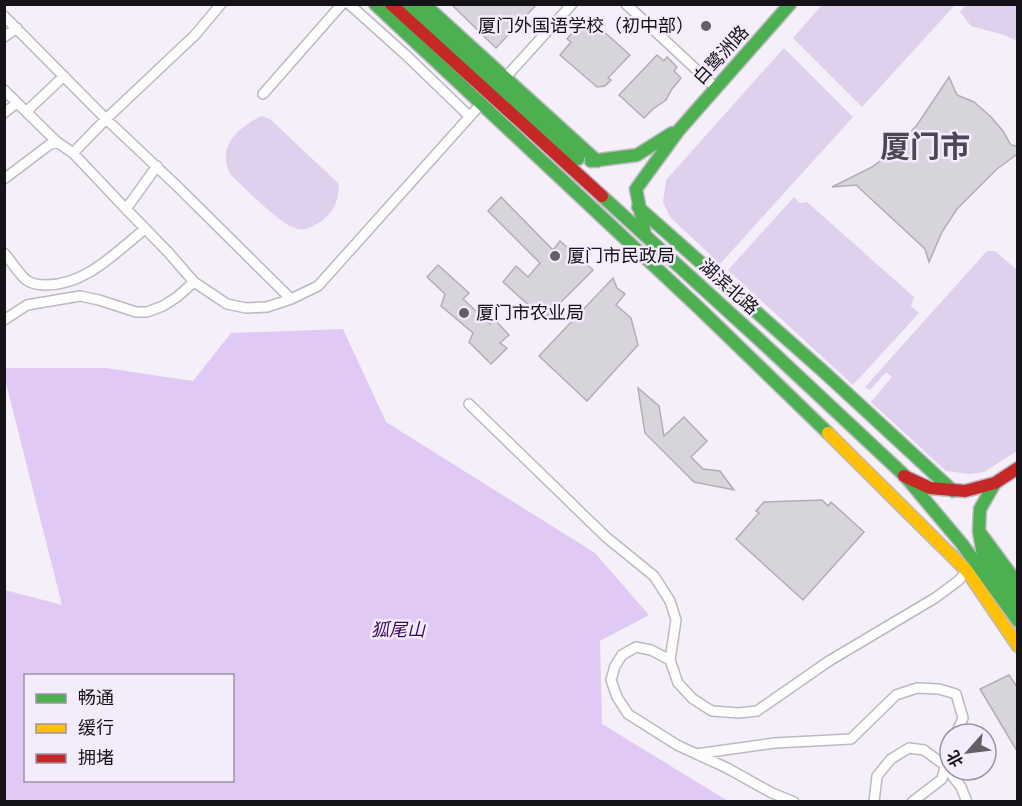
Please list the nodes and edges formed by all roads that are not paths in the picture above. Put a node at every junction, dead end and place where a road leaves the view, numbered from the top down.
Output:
1 (221, 4) edge
2 (342, 4) edge
3 (348, 4) edge
4 (375, 4) edge
5 (391, 4) edge
6 (408, 4) edge
7 (424, 4) edge
8 (572, 4) edge
9 (626, 4) edge
10 (790, 4) edge
11 (4, 16) edge
12 (17, 28) junction
13 (4, 37) edge
14 (64, 76) junction
15 (505, 78) junction
16 (716, 88) junction
17 (4, 90) edge
18 (263, 94) dead end
19 (17, 103) junction
20 (481, 104) junction
21 (27, 111) junction
22 (4, 113) edge
23 (469, 116) junction
24 (106, 119) junction
25 (679, 130) junction
26 (57, 142) junction
27 (73, 153) junction
28 (597, 161) junction
29 (157, 166) junction
30 (4, 179) edge
31 (638, 207) junction
32 (126, 209) junction
33 (145, 229) junction
34 (645, 235) junction
35 (4, 253) edge
36 (194, 282) junction
37 (291, 299) junction
38 (4, 320) edge
39 (469, 404) dead end
40 (1017, 468) edge
41 (904, 475) junction
42 (995, 483) junction
43 (953, 491) junction
44 (979, 531) junction
45 (967, 572) junction
46 (1017, 584) edge
47 (1017, 602) edge
48 (1017, 621) edge
49 (1017, 646) edge
50 (670, 660) junction
51 (961, 722) edge
52 (696, 754) junction
53 (938, 761) edge
54 (938, 782) edge
55 (957, 782) edge
56 (794, 801) edge
57 (874, 801) edge
58 (912, 801) edge
59 (967, 801) edge

1 - 24 street
2 - 18 street
3 - 23 street
4 - 20 main road
5 - 34 main road, 湖滨北路
6 - 28 main road, 白鹭洲路
7 - 15 main road
8 - 15 street
9 - 16 street
10 - 16 main road, 白鹭洲路
11 - 12 street
12 - 13 street
12 - 14 street
14 - 21 street
14 - 24 street
15 - 28 main road
16 - 25 main road, 白鹭洲路
17 - 19 street
19 - 21 street
19 - 22 street
20 - 23 street
20 - 45 main road
21 - 26 street
23 - 37 street
24 - 27 street
24 - 29 street
25 - 28 main road, 白鹭洲路
25 - 31 main road, 白鹭洲路
26 - 27 street
26 - 30 street
27 - 32 street
29 - 32 street
29 - 37 street
31 - 34 main road, 白鹭洲路
31 - 43 main road
32 - 33 street
33 - 35 street
33 - 36 street
34 - 41 main road, 湖滨北路
36 - 37 street
36 - 38 street
39 - 50 street
40 - 42 main road
41 - 43 main road
41 - 48 main road, 湖滨北路
42 - 43 main road
42 - 44 main road
44 - 46 main road
44 - 47 main road
45 - 49 main road
45 - 50 street
50 - 52 street
51 - 52 street
52 - 56 street
53 - 57 street
54 - 58 street
55 - 59 street

